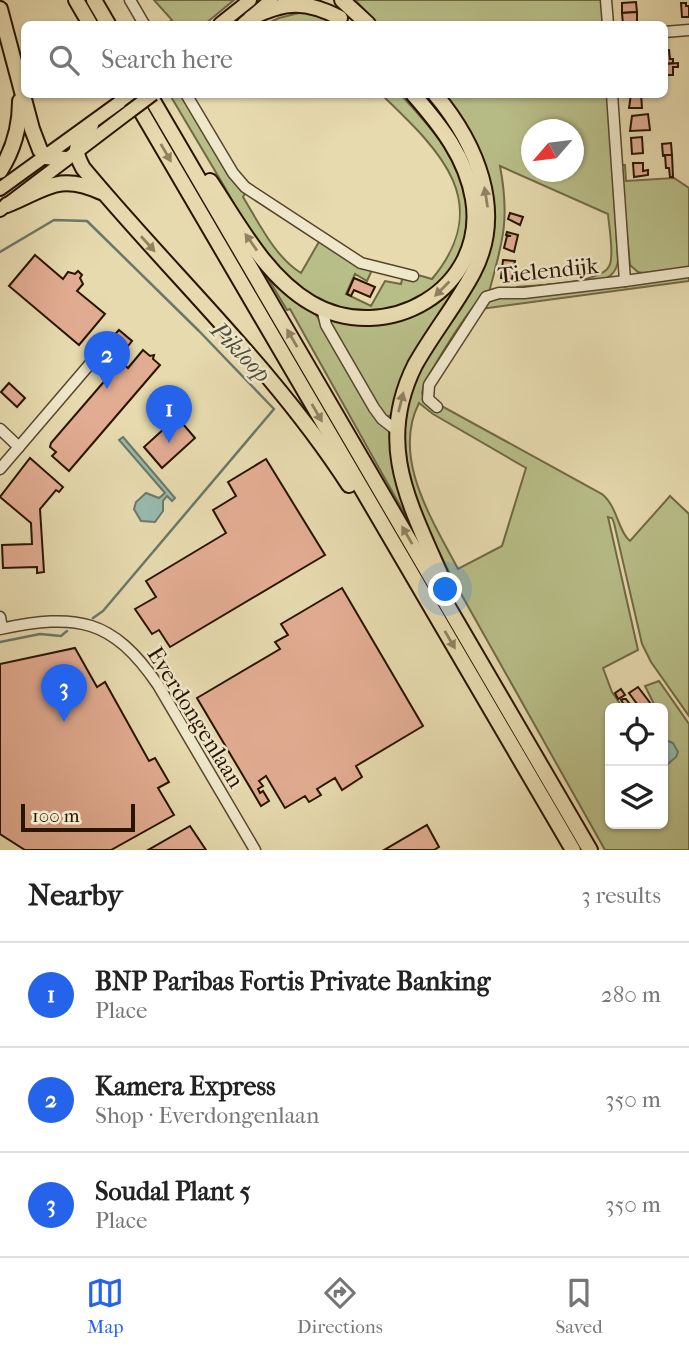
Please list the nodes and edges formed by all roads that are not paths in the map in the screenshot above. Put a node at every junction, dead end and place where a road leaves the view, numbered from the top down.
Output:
1 (76, 0) edge
2 (94, 0) edge
3 (130, 0) edge
4 (250, 0) edge
5 (271, 0) edge
6 (323, 0) edge
7 (606, 0) edge
8 (345, 2) edge
9 (0, 9) edge
10 (88, 21) edge
11 (106, 21) edge
12 (142, 21) edge
13 (224, 21) edge
14 (247, 21) edge
15 (343, 21) edge
16 (365, 21) edge
17 (608, 21) edge
18 (689, 30) edge
19 (668, 32) edge
20 (21, 89) joint
21 (23, 98) edge
22 (126, 98) edge
23 (133, 98) edge
24 (144, 98) edge
25 (153, 98) edge
26 (188, 98) edge
27 (416, 98) edge
28 (438, 98) edge
29 (612, 98) edge
30 (95, 126) junction
31 (169, 127) junction
32 (70, 155) junction
33 (47, 157) junction
34 (0, 171) edge
35 (0, 190) edge
36 (103, 193) junction
37 (3, 207) edge
38 (689, 272) edge
39 (413, 276) dead end
40 (625, 281) junction
41 (322, 308) junction
42 (101, 351) dead end
43 (437, 407) dead end
44 (0, 429) edge
45 (396, 430) junction
46 (19, 447) junction
47 (0, 469) edge
48 (390, 538) junction
49 (453, 615) junction
50 (1, 625) edge
51 (255, 850) edge
52 (572, 850) edge
53 (590, 850) edge

1 - 10 highway
2 - 11 highway
3 - 12 street
4 - 13 main road
5 - 14 main road
6 - 15 highway
7 - 17 street
8 - 16 highway
9 - 20 highway
14 - 15 highway
18 - 19 street
20 - 34 highway
21 - 33 highway
22 - 30 main road
23 -> 48 highway
24 - 30 main road, bridge
25 - 31 highway
26 - 39 street
27 -> 41 highway
45 -> 28 highway
29 - 40 street, Tielendijk
30 - 32 highway
30 - 33 main road
41 -> 31 highway
49 -> 31 highway
32 - 33 highway
32 - 36 highway
32 - 37 main road
33 - 35 main road
36 - 37 highway
36 -> 48 highway
38 - 40 street, Tielendijk
40 - 43 street, Tielendijk
41 - 45 street
42 - 46 street
44 - 46 street
45 - 49 highway
46 - 47 street
48 -> 52 highway
49 - 53 highway
50 - 51 street, Everdongenlaan

